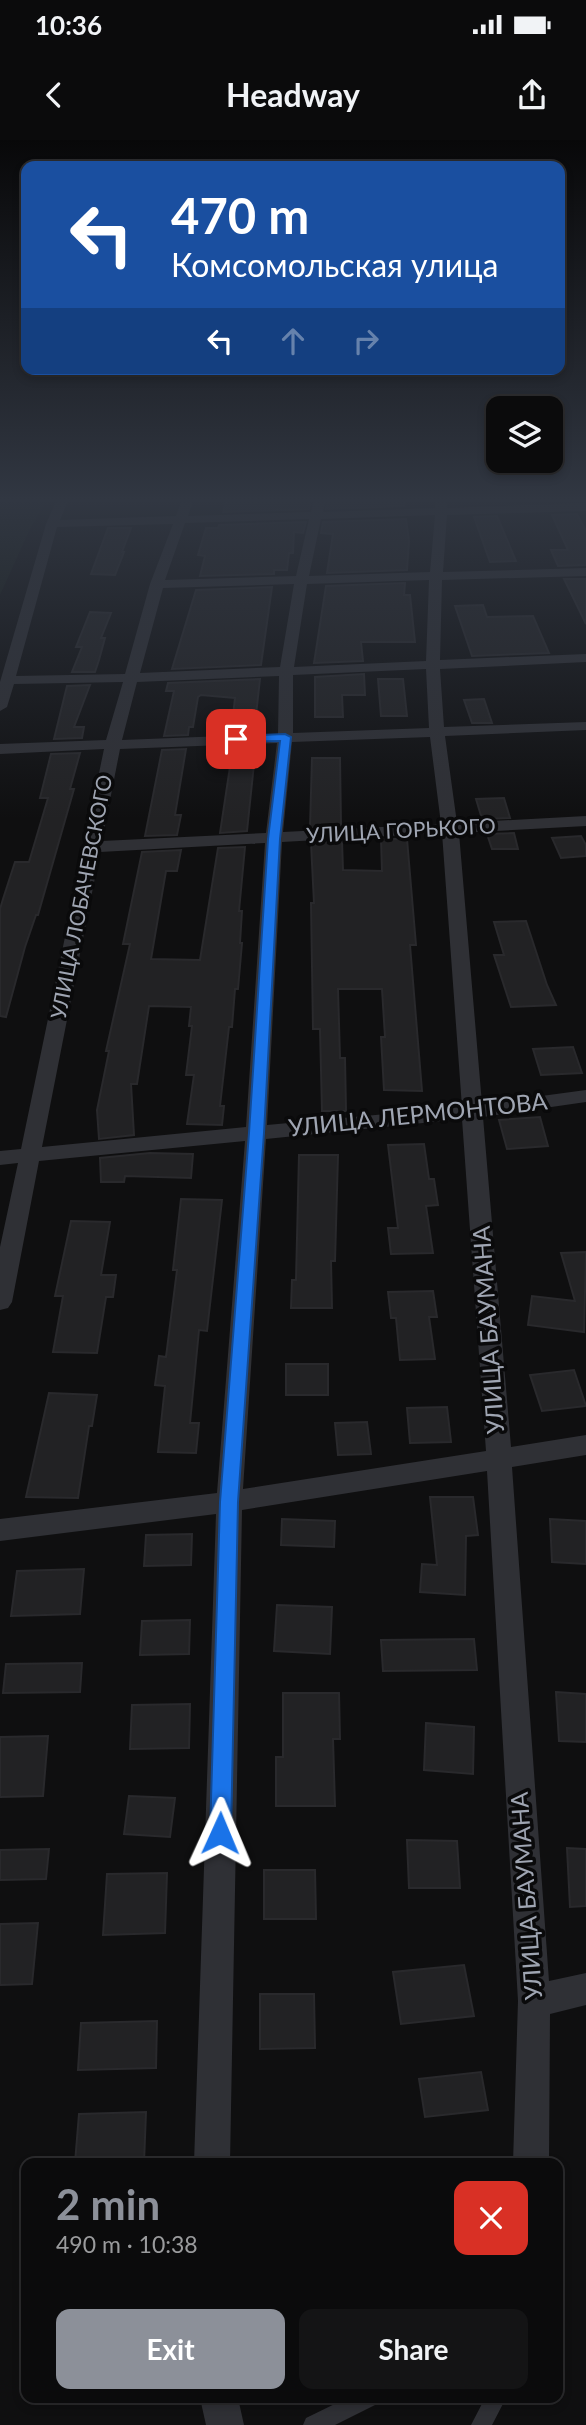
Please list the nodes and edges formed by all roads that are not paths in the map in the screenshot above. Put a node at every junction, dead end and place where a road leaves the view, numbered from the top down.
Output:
1 (29, 606) edge
2 (151, 606) edge
3 (297, 606) edge
4 (435, 606) edge
5 (586, 658) edge
6 (433, 666) junction
7 (286, 671) junction
8 (131, 678) junction
9 (9, 680) junction
10 (0, 707) edge
11 (586, 726) edge
12 (437, 732) junction
13 (285, 737) junction
14 (113, 744) junction
15 (0, 749) edge
16 (586, 821) edge
17 (450, 828) junction
18 (274, 839) junction
19 (90, 847) junction
20 (586, 1096) edge
21 (473, 1112) junction
22 (257, 1133) junction
23 (30, 1156) junction
24 (0, 1158) edge
25 (0, 1302) edge
26 (586, 1445) edge
27 (499, 1458) junction
28 (229, 1502) junction
29 (0, 1530) edge
30 (586, 1989) edge
31 (534, 2001) junction
32 (212, 2158) edge
33 (531, 2158) edge
34 (220, 2403) edge
35 (358, 2403) edge
36 (493, 2403) edge
37 (225, 2425) edge
38 (313, 2425) edge
39 (481, 2425) edge

1 - 9 street
2 - 8 street, УЛИЦА ЛОБАЧЕВСКОГО
3 - 7 street
4 - 6 street, УЛИЦА БАУМАНА
5 - 6 street
6 - 7 street
6 - 12 street, УЛИЦА БАУМАНА
7 - 8 street
7 - 13 street
8 - 9 street
8 - 14 street, УЛИЦА ЛОБАЧЕВСКОГО
9 - 10 street
11 - 12 street
12 - 13 street
12 - 17 street, УЛИЦА БАУМАНА
13 - 14 street
13 - 18 street
14 - 15 street
14 - 19 street, УЛИЦА ЛОБАЧЕВСКОГО
16 - 17 street, УЛИЦА ГОРЬКОГО
17 - 18 street, УЛИЦА ГОРЬКОГО
17 - 21 street, УЛИЦА БАУМАНА
18 - 19 street, УЛИЦА ГОРЬКОГО
18 - 22 street
19 - 23 street, УЛИЦА ЛОБАЧЕВСКОГО
20 - 21 street, УЛИЦА ЛЕРМОНТОВА
21 - 22 street, УЛИЦА ЛЕРМОНТОВА
21 - 27 street, УЛИЦА БАУМАНА
22 - 23 street, УЛИЦА ЛЕРМОНТОВА
22 - 28 street
23 - 24 street, УЛИЦА ЛЕРМОНТОВА
23 - 25 street, УЛИЦА ЛОБАЧЕВСКОГО
26 - 27 street
27 - 28 street
27 - 31 street, УЛИЦА БАУМАНА
28 - 29 street
28 - 32 street
30 - 31 street
31 - 33 street, УЛИЦА БАУМАНА
34 - 37 street
35 - 38 lane
36 - 39 lane

